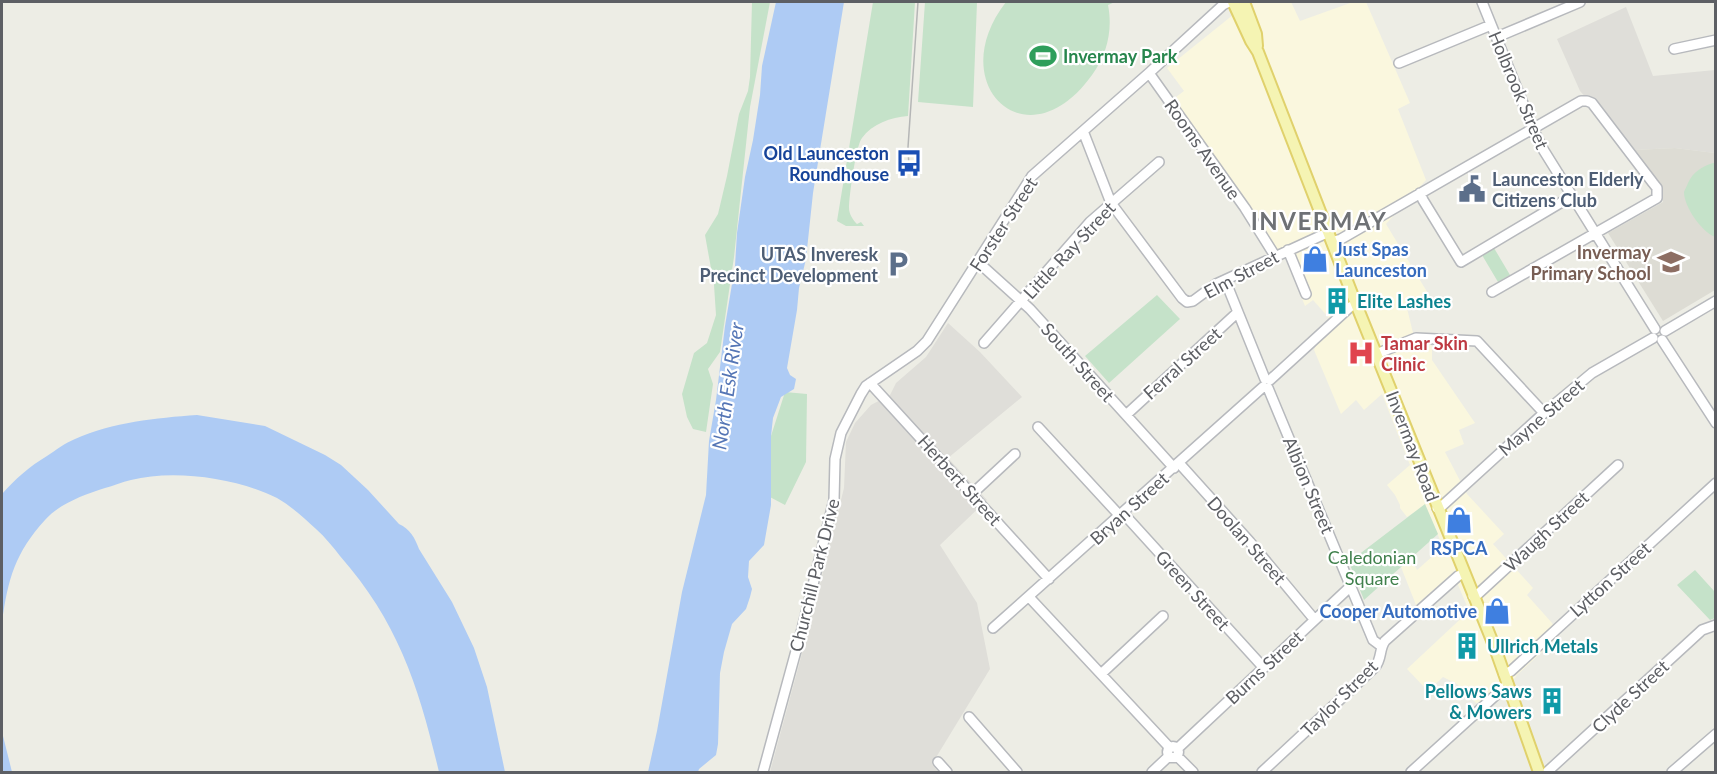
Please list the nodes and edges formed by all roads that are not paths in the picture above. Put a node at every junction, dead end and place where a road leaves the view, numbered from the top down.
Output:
1 (1231, 2) edge
2 (1244, 2) edge
3 (1482, 2) edge
4 (1580, 2) edge
5 (1491, 25) junction
6 (1497, 37) junction
7 (1716, 40) edge
8 (1674, 49) dead end
9 (1258, 52) junction
10 (1399, 63) dead end
11 (1149, 73) junction
12 (1533, 128) junction
13 (1083, 131) junction
14 (1159, 162) dead end
15 (1420, 193) junction
16 (1572, 196) junction
17 (1111, 203) junction
18 (1595, 232) junction
19 (1330, 237) junction
20 (1288, 250) junction
21 (1275, 256) junction
22 (978, 262) junction
23 (1225, 280) junction
24 (1492, 292) dead end
25 (1306, 294) dead end
26 (1021, 300) junction
27 (1716, 301) edge
28 (1356, 304) junction
29 (1238, 312) junction
30 (1659, 335) junction
31 (984, 343) dead end
32 (1376, 354) junction
33 (870, 382) junction
34 (1267, 384) junction
35 (1544, 413) junction
36 (1126, 415) junction
37 (1716, 423) edge
38 (1038, 427) dead end
39 (1015, 454) dead end
40 (1176, 465) junction
41 (1618, 465) dead end
42 (1716, 483) edge
43 (972, 494) junction
44 (1437, 508) junction
45 (1121, 515) junction
46 (1464, 573) junction
47 (1049, 579) junction
48 (1351, 586) junction
49 (1473, 596) junction
50 (1029, 597) junction
51 (1163, 616) dead end
52 (1314, 619) junction
53 (1716, 625) edge
54 (993, 628) dead end
55 (1381, 646) junction
56 (1263, 667) junction
57 (1101, 674) junction
58 (1506, 679) junction
59 (969, 717) dead end
60 (1716, 734) edge
61 (1173, 752) junction
62 (938, 762) dead end
63 (763, 772) edge
64 (947, 772) edge
65 (1017, 772) edge
66 (1152, 772) edge
67 (1193, 772) edge
68 (1262, 772) edge
69 (1411, 772) edge
70 (1539, 772) edge
71 (1547, 772) edge
72 (1672, 772) edge

1 - 9 main road, Invermay Road
1 - 11 street, Forster Street
2 - 9 main road, Invermay Road
3 - 5 street, Holbrook Street
4 - 6 street
5 - 6 street, Holbrook Street
5 - 10 street
6 - 12 street, Holbrook Street
7 - 8 street
9 - 19 main road, Invermay Road
11 - 13 street, Forster Street
11 - 21 street, Rooms Avenue
12 - 15 street, Elm Street
12 - 16 street, Holbrook Street
12 - 18 street, Elm Street
13 - 17 street
13 - 22 street, Forster Street
14 - 17 street, Little Ray Street
15 - 16 street
15 - 19 street, Elm Street
16 - 18 street, Holbrook Street
17 - 23 street, Elm Street
17 - 26 street, Little Ray Street
18 - 24 street
18 - 30 street, Holbrook Street
19 - 20 street, Elm Street
19 - 28 main road, Invermay Road
20 - 21 street, Elm Street
20 - 25 street
21 - 23 street, Elm Street
22 - 26 street, South Street
22 - 33 street, Forster Street
23 - 29 street, Albion Street
26 - 31 street, Little Ray Street
26 - 36 street, South Street
27 - 30 street, Mayne Street
28 - 32 main road, Invermay Road
28 - 34 street, Bryan Street
29 - 34 street, Albion Street
29 - 36 street, Ferral Street
30 - 35 street, Mayne Street
30 - 37 street, Holbrook Street
32 - 35 street
32 - 44 main road, Invermay Road
33 - 43 street, Herbert Street
33 - 63 street, Churchill Park Drive
34 - 40 street, Bryan Street
34 - 48 street, Albion Street
35 - 44 street, Mayne Street
36 - 40 street, South Street
38 - 45 street, Green Street
39 - 43 street
40 - 45 street, Bryan Street
40 - 52 street, Doolan Street
41 - 49 street, Waugh Street
42 - 58 street, Lytton Street
43 - 47 street, Herbert Street
44 - 46 main road, Invermay Road
45 - 47 street, Bryan Street
45 - 56 street, Green Street
46 - 49 main road, Invermay Road
46 - 55 street, Taylor Street
47 - 50 street, Bryan Street
48 - 52 street, Burns Street
48 - 55 street, Albion Street
49 - 58 main road, Invermay Road
50 - 54 street, Bryan Street
50 - 57 street
51 - 57 street
52 - 56 street, Burns Street
53 - 71 street, Clyde Street
55 - 68 street, Taylor Street
56 - 61 street, Burns Street
57 - 61 street
58 - 69 street, Lytton Street
58 - 70 main road, Invermay Road
59 - 65 street
60 - 72 street
61 - 66 street, Burns Street
61 - 67 street
62 - 64 street

